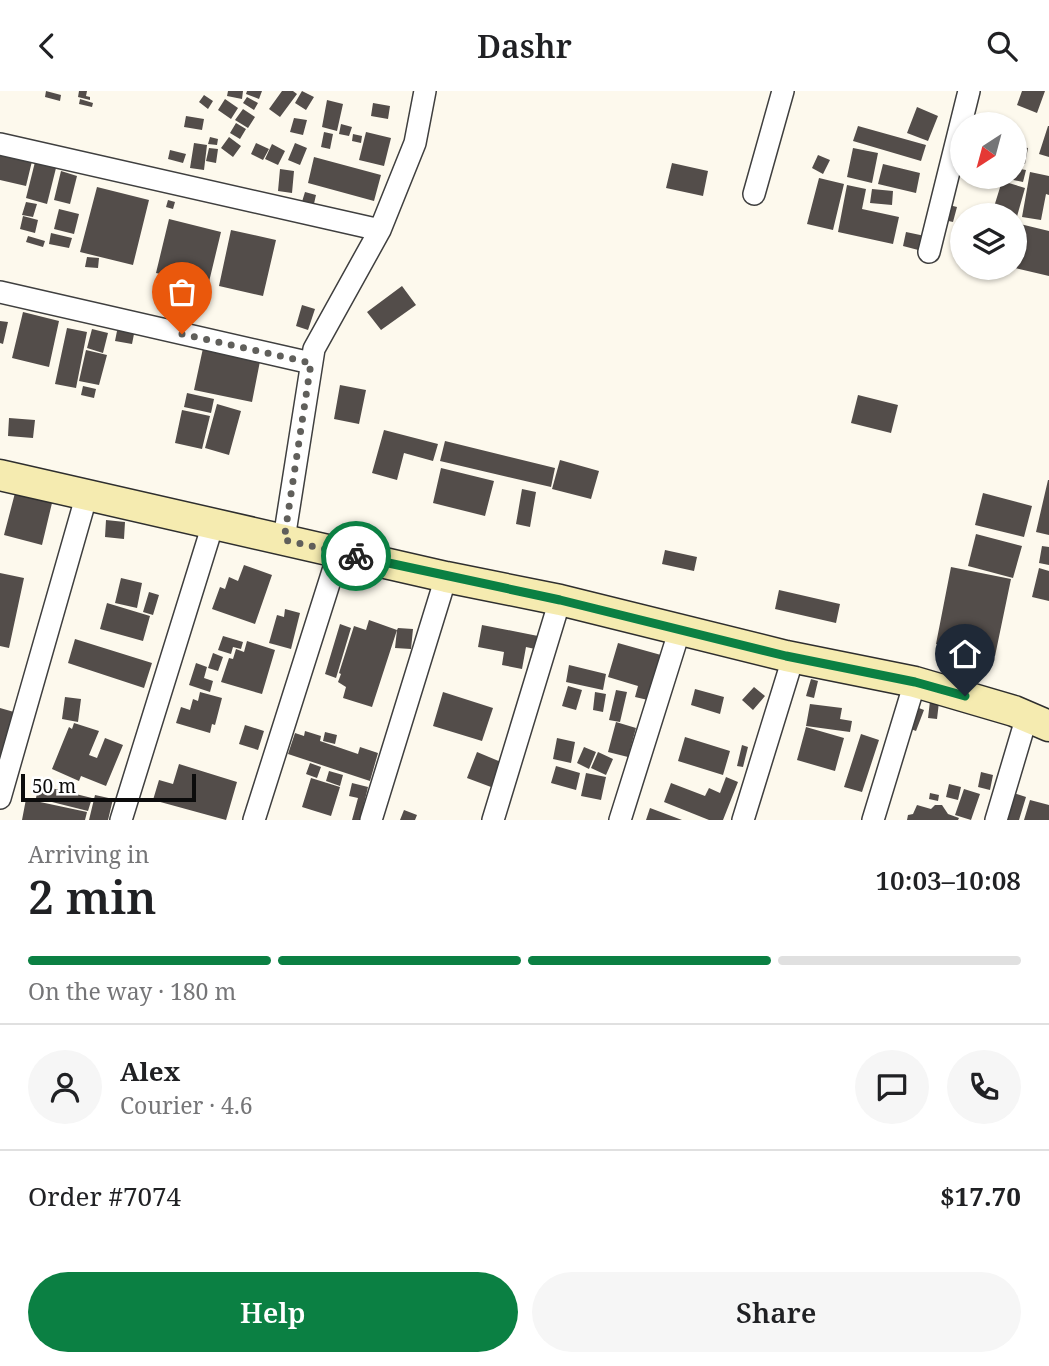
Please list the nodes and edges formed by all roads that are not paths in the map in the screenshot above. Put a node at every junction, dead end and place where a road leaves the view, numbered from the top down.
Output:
1 (425, 91) edge
2 (783, 91) edge
3 (969, 91) edge
4 (0, 144) edge
5 (754, 194) dead end
6 (380, 230) junction
7 (929, 252) dead end
8 (0, 292) edge
9 (311, 363) junction
10 (0, 475) edge
11 (87, 494) junction
12 (213, 524) junction
13 (284, 540) junction
14 (339, 552) junction
15 (446, 577) junction
16 (560, 600) junction
17 (680, 629) junction
18 (793, 658) junction
19 (915, 682) junction
20 (1038, 721) edge
21 (0, 798) edge
22 (121, 820) edge
23 (254, 820) edge
24 (371, 820) edge
25 (493, 820) edge
26 (620, 820) edge
27 (743, 820) edge
28 (873, 820) edge
29 (996, 820) edge

1 - 6 street
2 - 5 street
3 - 7 street
4 - 6 street
6 - 9 street
8 - 9 street
9 - 13 street
10 - 11 street
11 - 12 street
11 - 21 street
12 - 13 street
12 - 22 street
13 - 14 street
14 - 15 street
14 - 23 street
15 - 16 street
15 - 24 street
16 - 17 street
16 - 25 street
17 - 18 street
17 - 26 street
18 - 19 street
18 - 27 street
19 - 20 street
19 - 28 street
20 - 29 street

